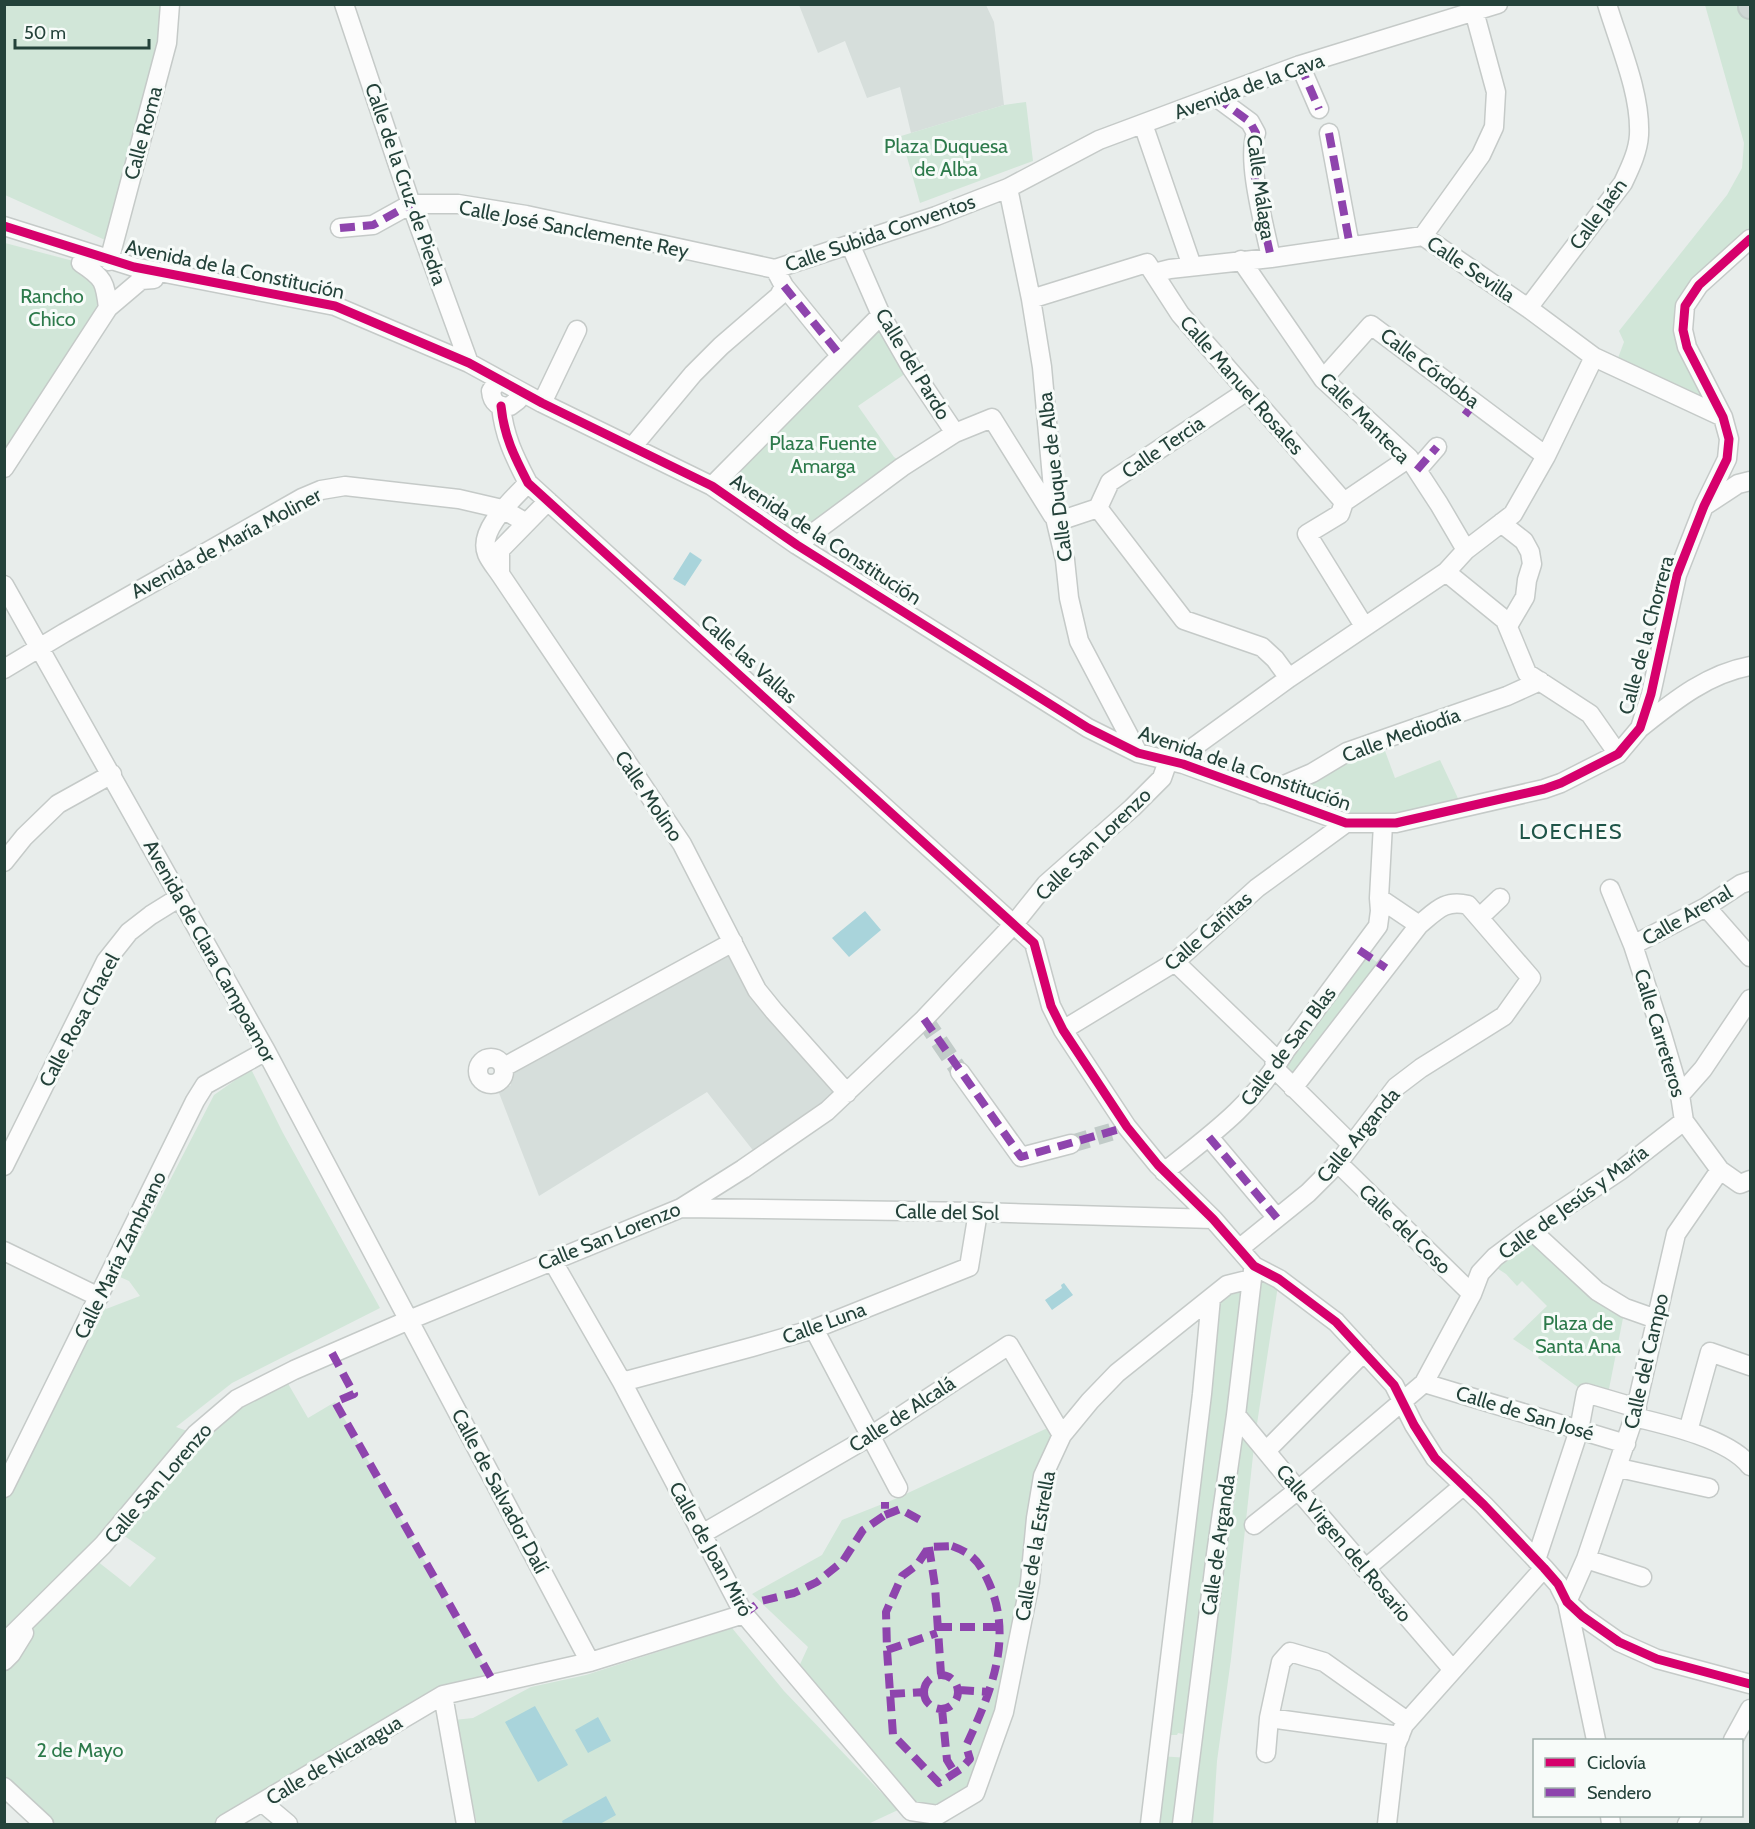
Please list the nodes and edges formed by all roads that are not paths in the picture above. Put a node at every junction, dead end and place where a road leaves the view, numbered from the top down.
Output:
1 (170, 4) edge
2 (344, 4) edge
3 (1498, 4) edge
4 (1607, 4) edge
5 (1474, 11) junction
6 (1300, 65) junction
7 (1216, 97) junction
8 (1319, 109) dead end
9 (1143, 124) junction
10 (1329, 134) dead end
11 (1008, 188) junction
12 (411, 204) junction
13 (4, 226) edge
14 (340, 228) dead end
15 (1422, 236) junction
16 (1750, 239) edge
17 (850, 244) junction
18 (1350, 246) junction
19 (1272, 258) junction
20 (1241, 260) junction
21 (109, 261) junction
22 (81, 263) dead end
23 (1192, 266) junction
24 (1150, 268) junction
25 (775, 269) junction
26 (154, 279) dead end
27 (784, 286) junction
28 (1031, 299) junction
29 (108, 308) junction
30 (1528, 308) junction
31 (881, 315) junction
32 (577, 330) dead end
33 (840, 355) junction
34 (1594, 357) junction
35 (469, 363) junction
36 (1323, 379) junction
37 (498, 380) junction
38 (520, 391) junction
39 (1247, 391) junction
40 (542, 403) junction
41 (501, 406) junction
42 (1723, 417) junction
43 (955, 433) junction
44 (633, 446) junction
45 (1437, 447) dead end
46 (1545, 456) junction
47 (1413, 464) junction
48 (4, 468) edge
49 (1750, 481) edge
50 (528, 483) junction
51 (712, 486) junction
52 (548, 501) junction
53 (1344, 502) junction
54 (1704, 506) junction
55 (1098, 508) junction
56 (502, 509) junction
57 (525, 522) junction
58 (1056, 522) junction
59 (1501, 523) junction
60 (798, 544) junction
61 (1466, 550) junction
62 (1446, 572) junction
63 (500, 574) junction
64 (4, 585) edge
65 (1364, 626) junction
66 (1508, 626) junction
67 (39, 647) junction
68 (1750, 666) edge
69 (4, 669) edge
70 (1288, 678) junction
71 (1540, 681) junction
72 (1641, 728) junction
73 (1138, 753) junction
74 (1618, 754) junction
75 (1175, 762) junction
76 (112, 774) junction
77 (1263, 794) junction
78 (1346, 824) junction
79 (1383, 824) junction
80 (4, 862) edge
81 (1746, 883) edge
82 (1610, 889) dead end
83 (180, 897) junction
84 (1379, 898) junction
85 (1500, 898) dead end
86 (1706, 907) junction
87 (1480, 917) junction
88 (1014, 924) junction
89 (1419, 925) junction
90 (733, 942) junction
91 (1633, 945) junction
92 (1359, 950) junction
93 (1750, 957) edge
94 (1175, 962) junction
95 (1386, 968) junction
96 (1531, 978) joint
97 (1750, 999) edge
98 (1063, 1030) junction
99 (266, 1052) junction
100 (504, 1067) dead end
101 (1275, 1069) junction
102 (960, 1072) tunnel mouth
103 (1293, 1088) junction
104 (847, 1093) junction
105 (1680, 1095) junction
106 (1684, 1121) junction
107 (1209, 1137) junction
108 (1071, 1144) tunnel mouth
109 (1351, 1144) junction
110 (1338, 1163) junction
111 (4, 1166) edge
112 (1720, 1170) junction
113 (1164, 1172) junction
114 (1750, 1180) edge
115 (681, 1208) junction
116 (978, 1212) junction
117 (1277, 1218) junction
118 (1213, 1219) junction
119 (1531, 1230) junction
120 (1240, 1248) junction
121 (4, 1251) edge
122 (552, 1260) junction
123 (1252, 1273) junction
124 (1472, 1294) junction
125 (99, 1297) junction
126 (1211, 1298) junction
127 (1656, 1318) junction
128 (409, 1320) junction
129 (814, 1329) junction
130 (1364, 1352) junction
131 (1750, 1366) edge
132 (622, 1382) junction
133 (1424, 1383) junction
134 (1403, 1402) junction
135 (1636, 1412) junction
136 (1236, 1415) junction
137 (1579, 1430) junction
138 (1688, 1431) junction
139 (1062, 1435) junction
140 (869, 1437) junction
141 (1626, 1444) junction
142 (1266, 1450) junction
143 (1750, 1466) edge
144 (1618, 1468) junction
145 (1464, 1485) junction
146 (4, 1488) edge
147 (898, 1488) dead end
148 (1709, 1488) dead end
149 (1298, 1490) junction
150 (1254, 1525) dead end
151 (702, 1534) junction
152 (1586, 1559) junction
153 (1540, 1564) junction
154 (1365, 1569) junction
155 (1642, 1577) dead end
156 (1567, 1602) junction
157 (38, 1611) junction
158 (744, 1614) junction
159 (4, 1643) edge
160 (4, 1661) edge
161 (590, 1662) junction
162 (1453, 1670) junction
163 (1750, 1684) edge
164 (443, 1695) junction
165 (1750, 1709) edge
166 (1269, 1718) junction
167 (1403, 1729) junction
168 (1596, 1739) edge
169 (1734, 1739) edge
170 (1159, 1748) junction
171 (1191, 1751) junction
172 (1266, 1753) dead end
173 (4, 1787) edge
174 (975, 1793) joint
175 (263, 1803) junction
176 (44, 1824) edge
177 (225, 1824) edge
178 (288, 1824) edge
179 (466, 1824) edge
180 (1150, 1824) edge
181 (1182, 1824) edge
182 (1387, 1824) edge

1 - 21 street, Calle Roma
2 - 12 street, Calle de la Cruz de Piedra
3 - 5 street, Avenida de la Cava
4 - 30 street, Calle Jaén
5 - 6 street, Avenida de la Cava
5 - 15 street
6 - 7 street, Avenida de la Cava
6 - 8 street
7 - 9 street, Avenida de la Cava
7 - 19 street, Calle Málaga
9 - 11 street, Avenida de la Cava
9 - 23 street
10 - 18 street
11 - 17 street, Calle Subida Conventos
11 - 28 street, Calle Duque de Alba
12 - 14 street, Calle José Sanclemente Rey
12 - 25 street, Calle José Sanclemente Rey
12 - 35 street, Calle de la Cruz de Piedra
13 - 21 street, Avenida de la Constitución
15 - 18 street, Calle Sevilla
15 - 30 street, Calle Sevilla
16 - 42 street, Calle de la Chorrera
17 - 25 street, Calle Subida Conventos
17 - 31 street, Calle del Pardo
18 - 19 street, Calle Sevilla
19 - 20 street, Calle Sevilla
20 - 23 street, Calle Sevilla
20 - 36 street, Calle Manteca
21 - 35 street, Avenida de la Constitución
22 - 29 street
23 - 24 street, Calle Sevilla
24 - 28 street, Calle Sevilla
24 - 39 street, Calle Manuel Rosales
25 - 27 street, Calle Subida Conventos
26 - 29 street
27 - 33 street
27 - 44 street, Calle Subida Conventos
28 - 58 street, Calle Duque de Alba
29 - 48 street
30 - 34 street, Calle Sevilla
31 - 33 street
31 - 43 street, Calle del Pardo
32 - 40 street
33 - 51 street
34 - 42 street, Calle Sevilla
34 - 46 street
35 - 37 street, Avenida de la Constitución
36 - 46 street, Calle Córdoba
36 - 47 street, Calle Manteca
37 - 38 street, Avenida de la Constitución
37 - 41 street, Calle las Vallas
38 - 40 street, Avenida de la Constitución
38 - 41 street
39 - 53 street, Calle Manuel Rosales
39 - 55 street, Calle Tercia
40 - 44 street, Avenida de la Constitución
41 - 50 street, Calle las Vallas
42 - 54 street, Calle de la Chorrera
43 - 58 street, Calle del Pardo
43 - 60 street
44 - 51 street, Avenida de la Constitución
45 - 47 street
46 - 59 street
47 - 53 street
47 - 61 street, Calle Manteca
49 - 54 street
50 - 52 street, Calle las Vallas
50 - 56 street, Calle Molino
51 - 60 street, Avenida de la Constitución
52 - 57 street
52 - 88 street, Calle las Vallas
53 - 65 street
54 - 72 street, Calle de la Chorrera
55 - 58 street
55 - 70 street
56 - 57 street, Avenida de María Moliner
56 - 63 street, Calle Molino
56 - 67 street, Avenida de María Moliner
57 - 63 street
58 - 73 street, Calle Duque de Alba
59 - 61 street
59 - 66 street
60 - 73 street, Avenida de la Constitución
61 - 62 street
62 - 65 street, Calle San Lorenzo
62 - 66 street
63 - 90 street, Calle Molino
64 - 67 street, Avenida de Clara Campoamor
65 - 70 street, Calle San Lorenzo
66 - 71 street
67 - 69 street, Avenida de María Moliner
67 - 76 street, Avenida de Clara Campoamor
68 - 72 street
70 - 75 street, Calle San Lorenzo
71 - 74 street
71 - 77 street, Calle Mediodía
72 - 74 street, Calle de la Chorrera
73 - 75 street, Avenida de la Constitución
74 - 79 street, Avenida de la Constitución
75 - 77 street, Avenida de la Constitución
75 - 88 street, Calle San Lorenzo
76 - 80 street
76 - 83 street, Avenida de Clara Campoamor
77 - 78 street, Avenida de la Constitución
78 - 79 street, Avenida de la Constitución
78 - 94 street, Calle Cañitas
79 - 84 street, Calle de San Blas
81 - 86 street, Calle Arenal
82 - 91 street, Calle Carreteros
83 - 99 street, Avenida de Clara Campoamor
83 - 111 street, Calle Rosa Chacel
84 - 89 street
84 - 92 street, Calle de San Blas
85 - 87 street
86 - 91 street, Calle Arenal
86 - 93 street
87 - 89 street, Calle de San Blas
87 - 96 street, Calle de San Blas
88 - 98 street, Calle las Vallas
88 - 104 street, Calle San Lorenzo
89 - 95 street, Calle de San Blas
90 - 100 street
90 - 104 street, Calle Molino
91 - 105 street, Calle Carreteros
92 - 95 street
92 - 101 street, Calle de San Blas
94 - 98 street, Calle Cañitas
94 - 101 street
95 - 103 street, Calle de San Blas
96 - 109 street, Calle Arganda
97 - 105 street
98 - 113 street, Calle las Vallas
99 - 125 street, Calle María Zambrano
99 - 128 street, Avenida de Clara Campoamor
101 - 103 street
101 - 107 street, Calle de San Blas
102 - 108 street
103 - 109 street
104 - 115 street, Calle San Lorenzo
105 - 106 street, Calle Carreteros
106 - 112 street, Calle Carreteros
106 - 119 street, Calle de Jesús y María
107 - 113 street, Calle de San Blas
107 - 117 street
109 - 110 street, Calle Arganda
110 - 117 street, Calle Arganda
110 - 124 street, Calle del Coso
112 - 114 street
112 - 127 street, Calle del Campo
113 - 118 street, Calle las Vallas
115 - 116 street, Calle del Sol
115 - 122 street, Calle San Lorenzo
116 - 118 street, Calle del Sol
116 - 129 street, Calle Luna
117 - 120 street, Calle Arganda
118 - 120 street, Calle las Vallas
119 - 124 street, Calle de Jesús y María
119 - 127 street
120 - 123 street, Calle las Vallas
121 - 125 street
122 - 128 street, Calle San Lorenzo
122 - 132 street, Calle de Joan Miró
123 - 126 street, Calle de la Estrella
123 - 130 street
123 - 136 street, Calle de Arganda
124 - 133 street, Calle de Jesús y María
125 - 146 street, Calle María Zambrano
126 - 139 street, Calle de la Estrella
126 - 170 street, Calle de Arganda
127 - 135 street, Calle del Campo
128 - 157 street, Calle San Lorenzo
128 - 161 street, Calle de Salvador Dalí
129 - 132 street, Calle Luna
129 - 140 street
130 - 134 street
130 - 142 street
131 - 138 street
132 - 151 street, Calle de Joan Miró
133 - 134 street, Calle de Jesús y María
133 - 137 street, Calle de San José
134 - 145 street
134 - 149 street, Calle de Jesús y María
135 - 137 street
135 - 138 street
135 - 141 street, Calle del Campo
136 - 142 street, Calle Virgen del Rosario
136 - 171 street, Calle de Arganda
137 - 141 street, Calle de San José
137 - 153 street
138 - 143 street
139 - 140 street, Calle de Alcalá
139 - 174 street, Calle de la Estrella
140 - 147 street
140 - 151 street, Calle de Alcalá
141 - 144 street, Calle del Campo
142 - 149 street, Calle Virgen del Rosario
144 - 148 street
144 - 152 street, Calle del Campo
145 - 153 street
145 - 154 street
149 - 150 street, Calle de Jesús y María
149 - 154 street, Calle Virgen del Rosario
151 - 158 street, Calle de Joan Miró
152 - 155 street
152 - 156 street, Calle del Campo
153 - 156 street
153 - 162 street
154 - 162 street, Calle Virgen del Rosario
156 - 163 street
156 - 168 street
157 - 159 street, Calle San Lorenzo
157 - 160 street
158 - 161 street, Calle de Nicaragua
158 - 174 street, Calle de Joan Miró
161 - 164 street, Calle de Nicaragua
162 - 167 street
164 - 175 street, Calle de Nicaragua
164 - 179 street
165 - 169 street
166 - 167 street
166 - 167 street
166 - 172 street
167 - 182 street
170 - 171 street
170 - 180 street, Calle de Arganda
171 - 181 street, Calle de Arganda
173 - 176 street
175 - 177 street, Calle de Nicaragua
175 - 178 street

